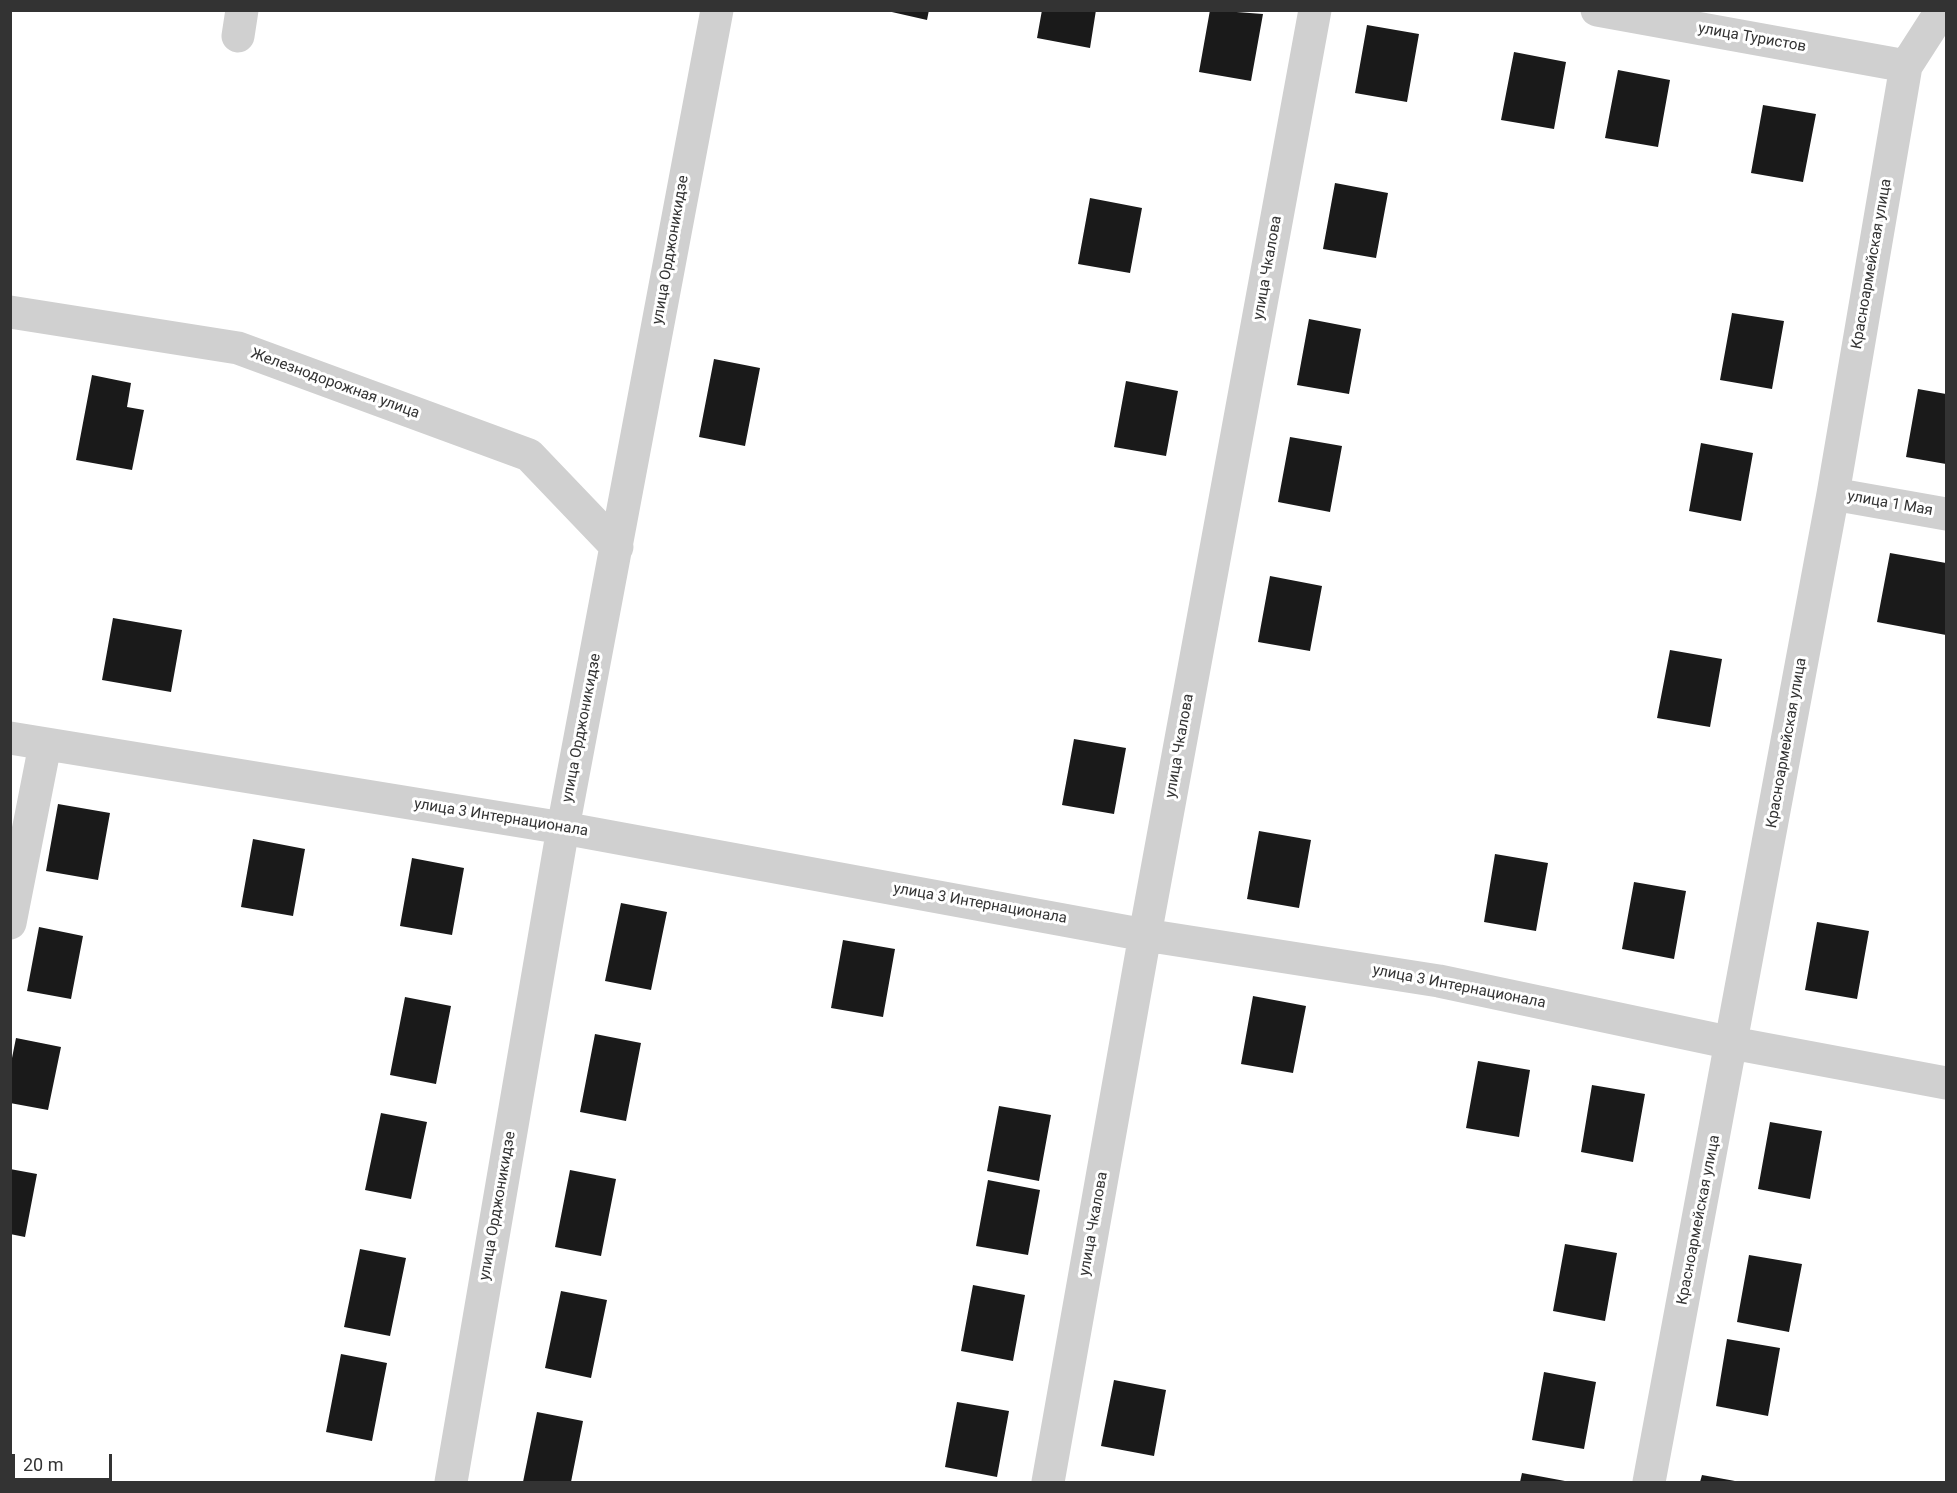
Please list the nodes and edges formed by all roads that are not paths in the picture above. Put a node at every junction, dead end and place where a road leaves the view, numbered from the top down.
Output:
1 (717, 10) edge
2 (1316, 10) edge
3 (1598, 10) edge
4 (1942, 10) edge
5 (1906, 66) junction
6 (10, 312) edge
7 (1833, 494) junction
8 (1947, 514) edge
9 (617, 547) junction
10 (10, 738) edge
11 (45, 745) junction
12 (563, 828) junction
13 (10, 923) edge
14 (1145, 935) junction
15 (1732, 1043) junction
16 (1947, 1083) edge
17 (451, 1482) edge
18 (1048, 1482) edge
19 (1649, 1482) edge

1 - 9 street, улица Орджоникидзе
2 - 14 street, улица Чкалова
3 - 5 street, улица Туристов
4 - 5 street, Красноармейская улица
5 - 7 street, Красноармейская улица
6 - 9 street, Железнодорожная улица
7 - 8 street, улица 1 Мая
7 - 15 street, Красноармейская улица
9 - 12 street, улица Орджоникидзе
10 - 11 street, улица 3 Интернационала
11 - 12 street, улица 3 Интернационала
11 - 13 street
12 - 14 street, улица 3 Интернационала
12 - 17 street, улица Орджоникидзе
14 - 15 street, улица 3 Интернационала
14 - 18 street, улица Чкалова
15 - 16 street, улица 3 Интернационала
15 - 19 street, Красноармейская улица

